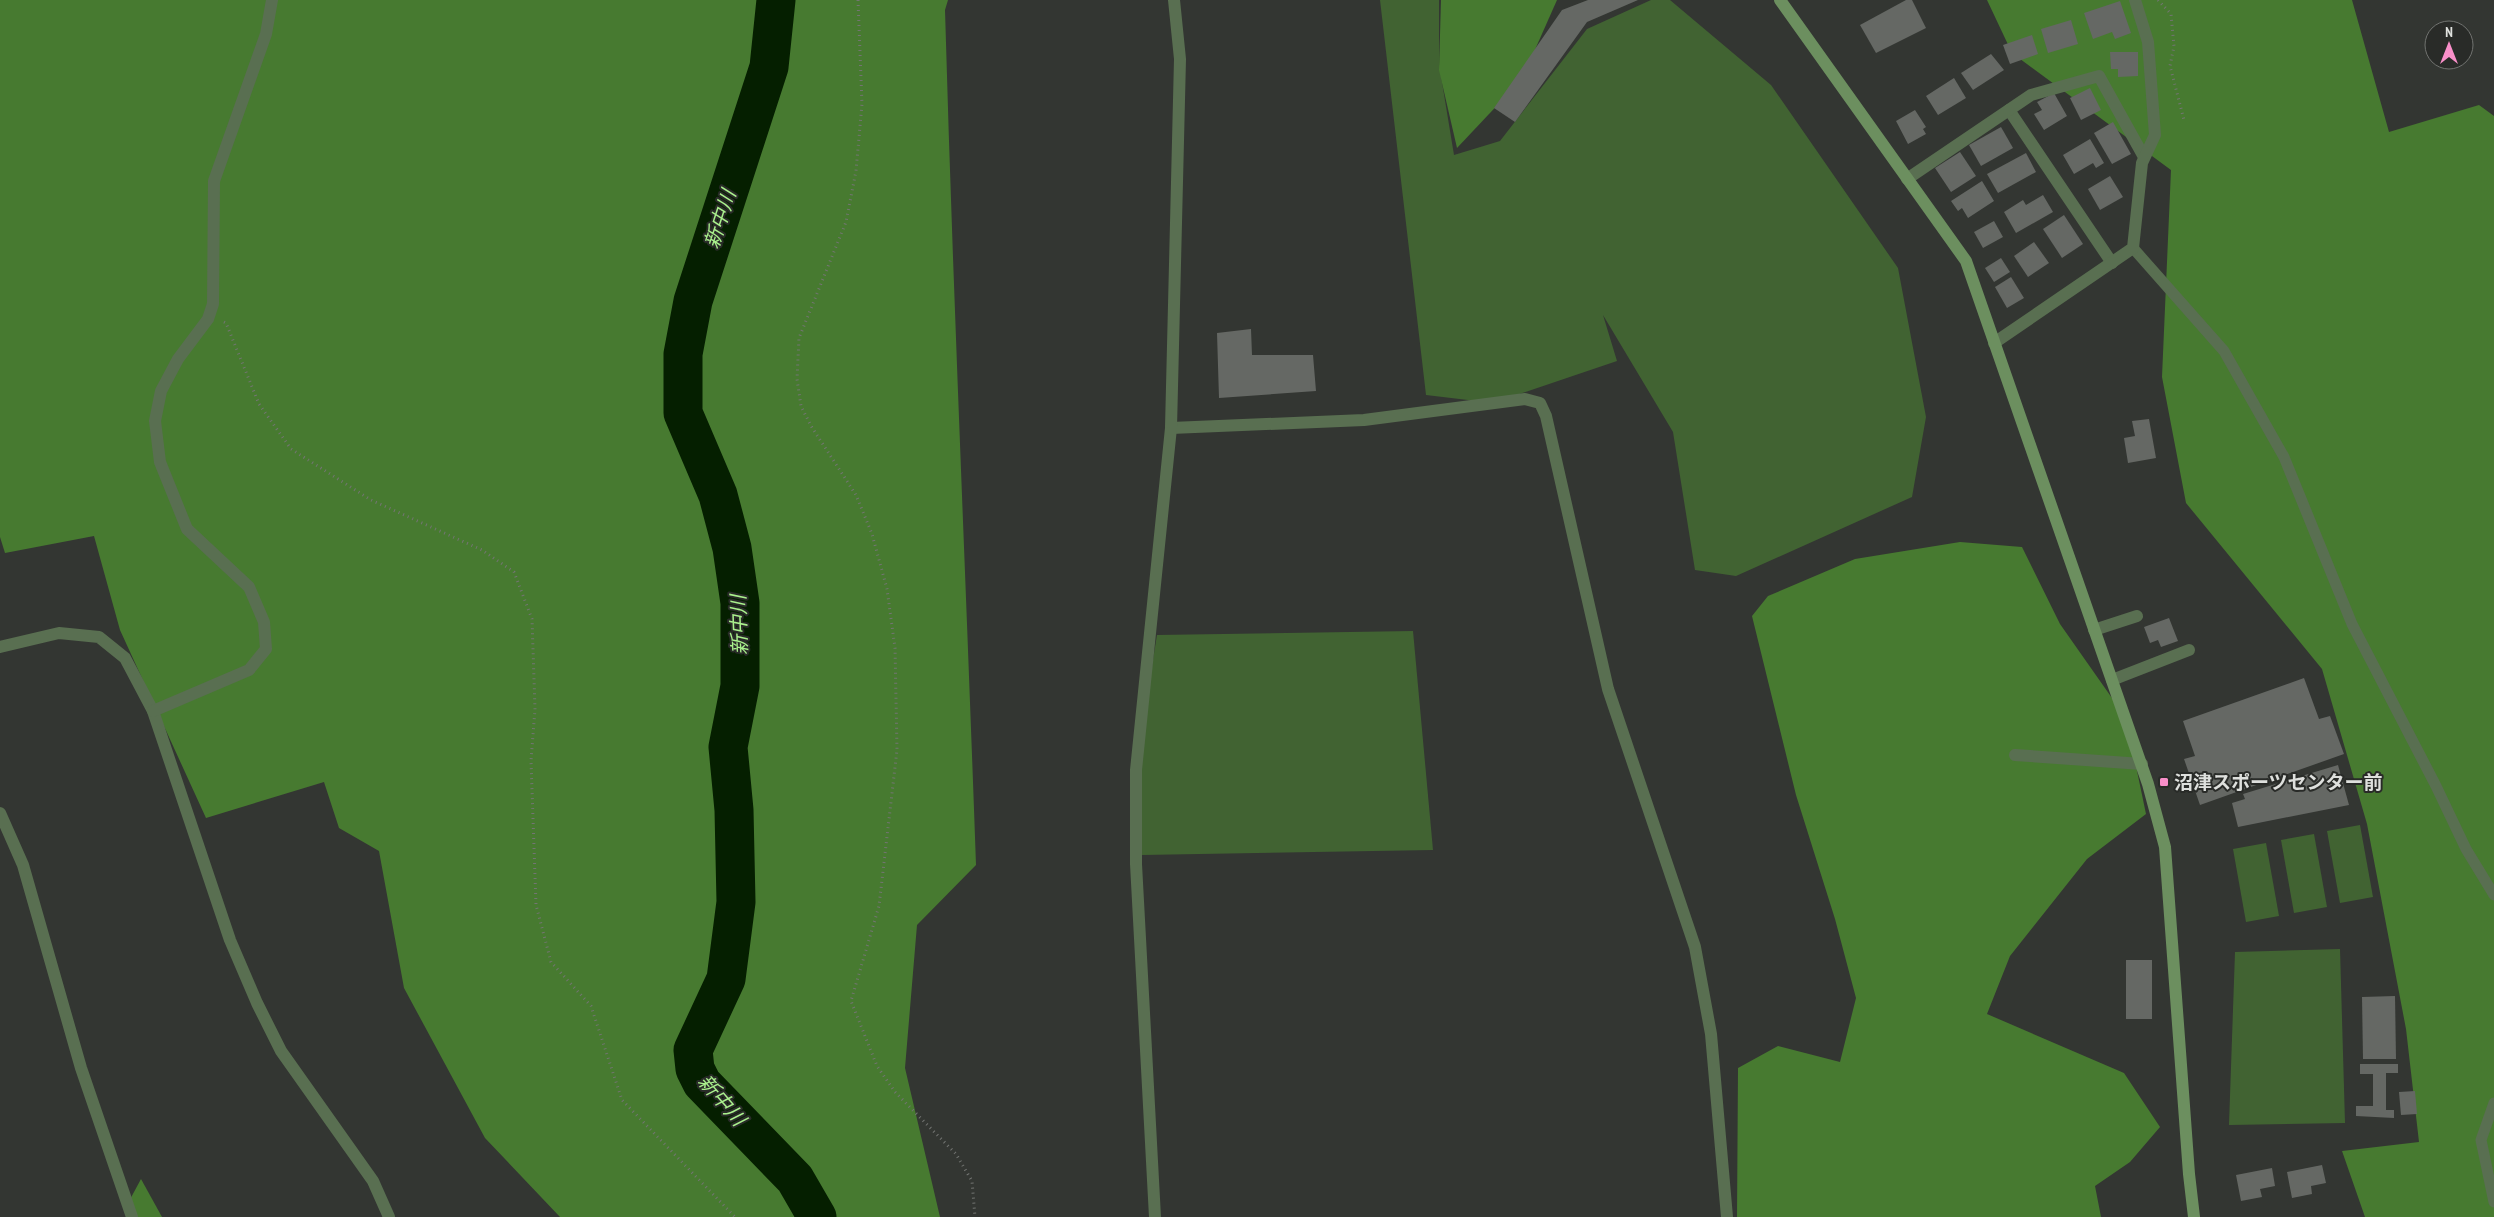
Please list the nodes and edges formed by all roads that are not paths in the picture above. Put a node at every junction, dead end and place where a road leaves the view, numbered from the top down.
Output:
1 (272, 0) edge
2 (1174, 0) edge
3 (2135, 0) edge
4 (1785, 2) edge
5 (2009, 110) junction
6 (2144, 157) junction
7 (1907, 179) junction
8 (2133, 248) junction
9 (2112, 263) junction
10 (1994, 343) junction
11 (1171, 428) junction
12 (2137, 616) dead end
13 (2094, 630) junction
14 (0, 647) edge
15 (2190, 650) dead end
16 (2112, 680) junction
17 (153, 711) junction
18 (2015, 755) dead end
19 (2142, 764) junction
20 (0, 813) edge
21 (2494, 895) edge
22 (2494, 1103) edge
23 (2494, 1202) edge
24 (132, 1217) edge
25 (389, 1217) edge
26 (1155, 1217) edge
27 (1727, 1217) edge
28 (2194, 1217) edge

1 - 17 street
2 - 11 street
3 - 6 street
4 - 7 street
5 - 6 street
5 - 7 street
5 - 9 street
6 - 8 street
7 - 10 street
8 - 9 street
8 - 21 lane
9 - 10 street
10 - 13 street
11 - 26 street
11 - 27 street
12 - 13 street
13 - 16 street
14 - 17 street
15 - 16 street
16 - 19 street
17 - 25 street
18 - 19 street
19 - 28 street
20 - 24 street
22 - 23 lane

